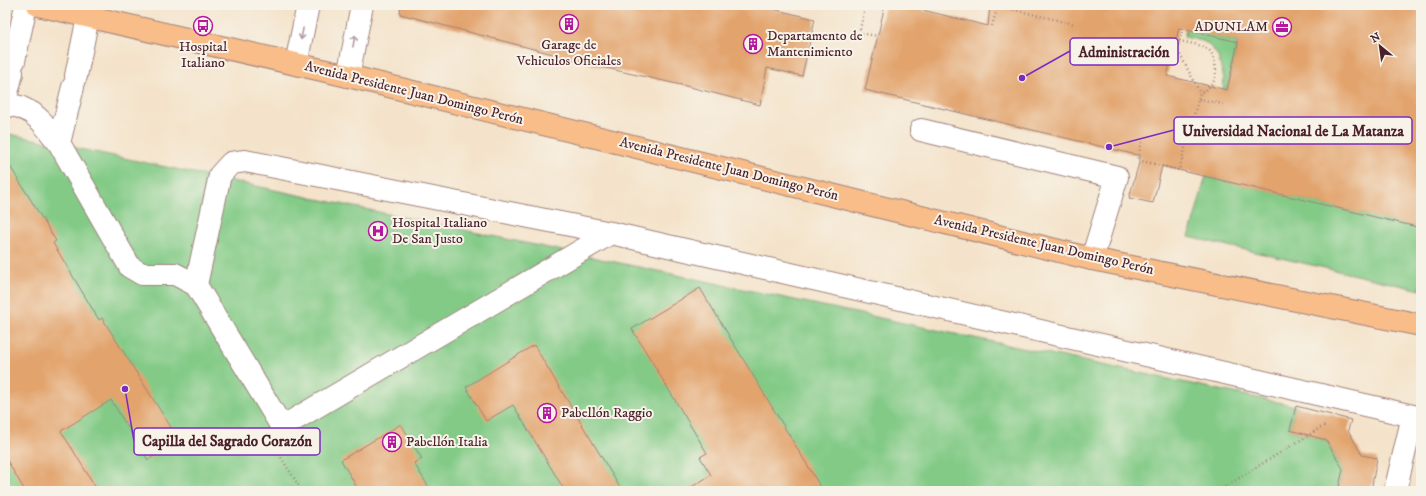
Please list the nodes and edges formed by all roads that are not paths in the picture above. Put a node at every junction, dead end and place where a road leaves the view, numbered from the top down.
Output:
1 (26, 5) edge
2 (38, 5) edge
3 (308, 5) edge
4 (362, 5) edge
5 (88, 17) junction
6 (296, 64) junction
7 (348, 76) junction
8 (5, 102) edge
9 (921, 130) dead end
10 (59, 143) junction
11 (611, 233) junction
12 (1092, 259) junction
13 (196, 285) junction
14 (1421, 325) edge
15 (1417, 413) edge
16 (1395, 491) edge

1 - 8 lane
2 - 5 main road, Avenida Presidente Juan Domingo Perón
3 -> 6 lane
7 -> 4 lane
5 - 6 main road, Avenida Presidente Juan Domingo Perón
5 - 10 lane
6 - 7 main road, Avenida Presidente Juan Domingo Perón
7 - 12 main road, Avenida Presidente Juan Domingo Perón
8 - 10 lane
9 - 12 lane
10 - 13 lane
11 - 13 lane
11 - 13 lane
11 - 15 lane
12 - 14 main road, Avenida Presidente Juan Domingo Perón
15 - 16 lane

